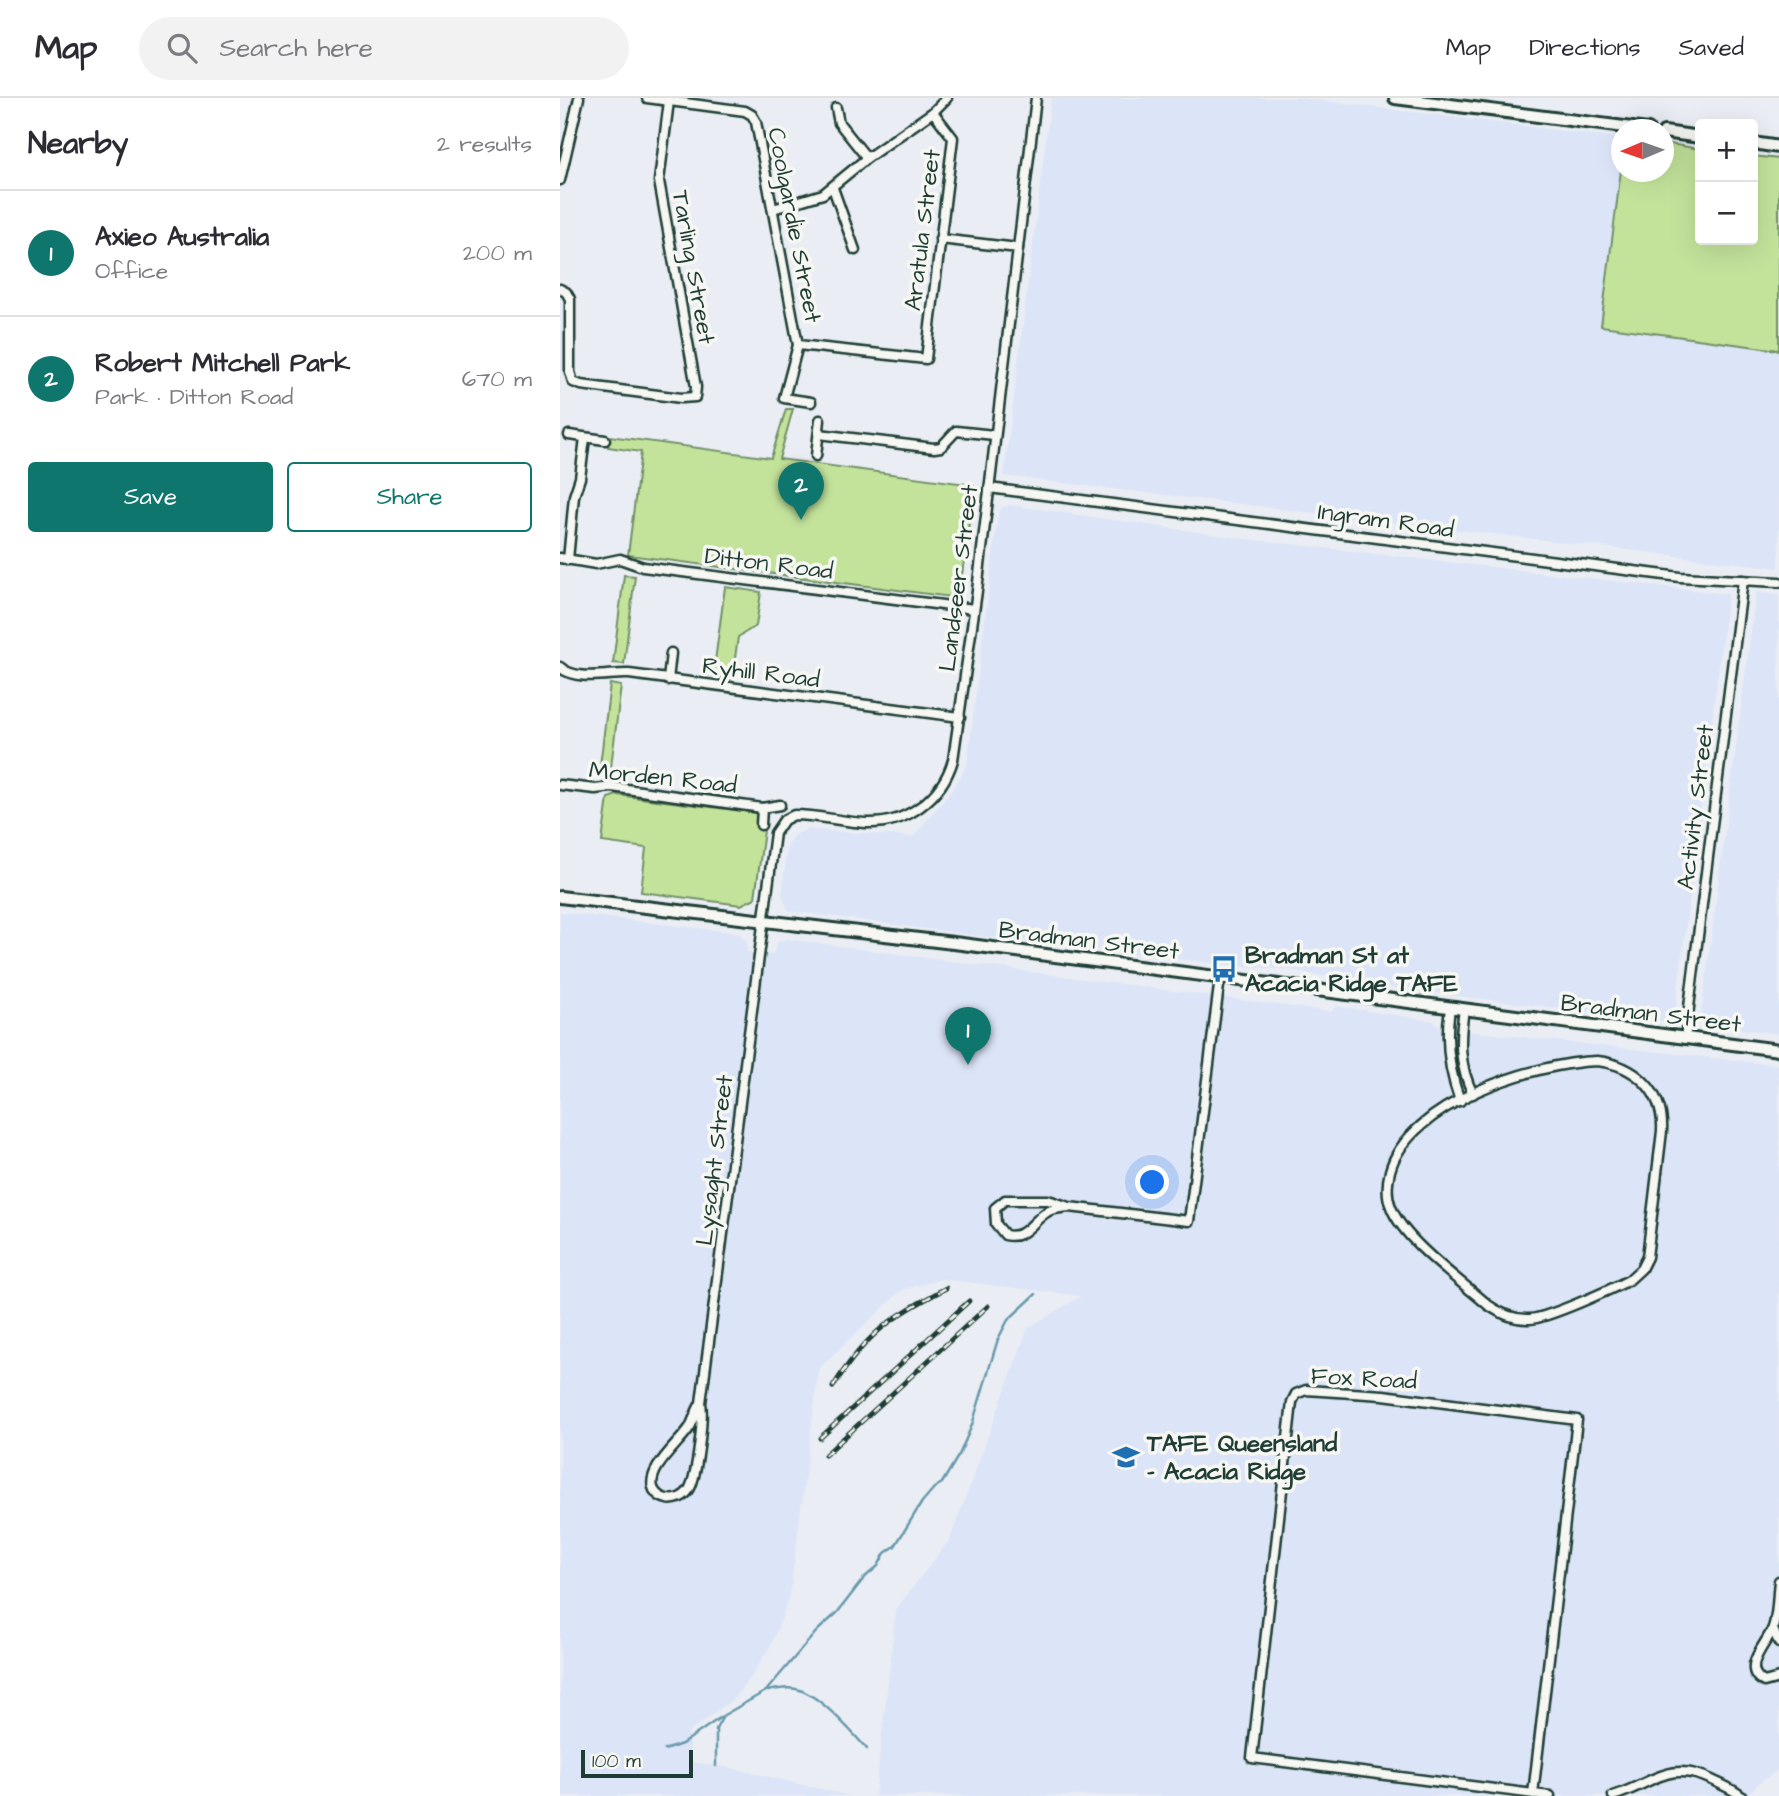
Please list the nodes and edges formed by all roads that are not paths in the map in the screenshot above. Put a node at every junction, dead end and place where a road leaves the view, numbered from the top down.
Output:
1 (579, 98) edge
2 (647, 98) edge
3 (947, 98) edge
4 (1036, 98) edge
5 (1395, 98) edge
6 (669, 101) junction
7 (696, 101) edge
8 (1475, 103) edge
9 (836, 108) dead end
10 (933, 112) junction
11 (1611, 124) edge
12 (1674, 133) edge
13 (1695, 136) edge
14 (1758, 145) edge
15 (1779, 147) edge
16 (867, 158) junction
17 (560, 180) edge
18 (833, 188) junction
19 (773, 209) junction
20 (940, 239) junction
21 (1018, 247) junction
22 (855, 250) dead end
23 (560, 289) edge
24 (798, 345) junction
25 (811, 402) dead end
26 (820, 420) dead end
27 (819, 434) junction
28 (569, 435) dead end
29 (994, 435) junction
30 (585, 438) junction
31 (606, 440) dead end
32 (816, 456) dead end
33 (989, 488) junction
34 (564, 559) edge
35 (1743, 580) junction
36 (1779, 582) edge
37 (974, 609) junction
38 (671, 653) dead end
39 (560, 667) edge
40 (668, 680) junction
41 (960, 717) junction
42 (560, 785) edge
43 (780, 806) dead end
44 (762, 808) junction
45 (761, 825) dead end
46 (560, 897) edge
47 (763, 922) junction
48 (1220, 978) junction
49 (1450, 1008) junction
50 (1464, 1010) junction
51 (1685, 1039) junction
52 (1779, 1050) edge
53 (1473, 1094) junction
54 (1460, 1101) junction
55 (1069, 1207) junction
56 (701, 1403) junction
57 (1779, 1581) edge
58 (1773, 1629) junction
59 (1779, 1643) edge
60 (1779, 1678) edge
61 (1723, 1786) junction
62 (1533, 1794) junction
63 (1550, 1796) edge
64 (1613, 1796) edge
65 (1728, 1796) edge
66 (1741, 1796) edge

1 - 17 street
2 - 6 street
3 - 10 street
4 - 21 street, Landseer Street
5 - 8 main road
6 - 7 street
6 - 23 street, Tarling Street
7 - 19 street, Coolgardie Street
8 - 11 main road
9 - 16 street
10 - 16 street
10 - 20 street, Aratula Street
12 - 13 main road
14 - 15 main road
16 - 18 street
18 - 19 street
18 - 22 street
19 - 24 street, Coolgardie Street
20 - 21 street
20 - 24 street, Aratula Street
21 - 29 street, Landseer Street
24 - 25 street, Coolgardie Street
26 - 27 street
27 - 29 street
27 - 32 street
28 - 30 street
29 - 33 street, Landseer Street
30 - 31 street
30 - 34 street
33 - 35 street, Ingram Road
33 - 37 street, Landseer Street
34 - 37 street, Ditton Road
35 - 36 street, Ingram Road
35 - 51 street, Activity Street
37 - 41 street, Landseer Street
38 - 40 street
39 - 40 street, Ryhill Road
40 - 41 street, Ryhill Road
41 - 47 street, Landseer Street
42 - 44 street, Morden Road
43 - 44 street, Morden Road
44 - 45 street, Morden Road
46 - 47 main road, Bradman Street
47 - 48 main road, Bradman Street
47 - 56 street, Lysaght Street
48 - 49 main road, Bradman Street
48 - 55 street
49 - 50 main road, Bradman Street
49 - 54 street
50 - 51 main road, Bradman Street
50 - 53 street
51 - 52 main road, Bradman Street
53 - 54 street
53 - 54 street
55 - 55 street
56 - 56 street, Lysaght Street
57 - 58 street
58 - 59 street
58 - 60 street
61 - 64 street
61 - 65 street
61 - 66 street
62 - 62 street, Fox Road
62 - 63 street, Fox Road

